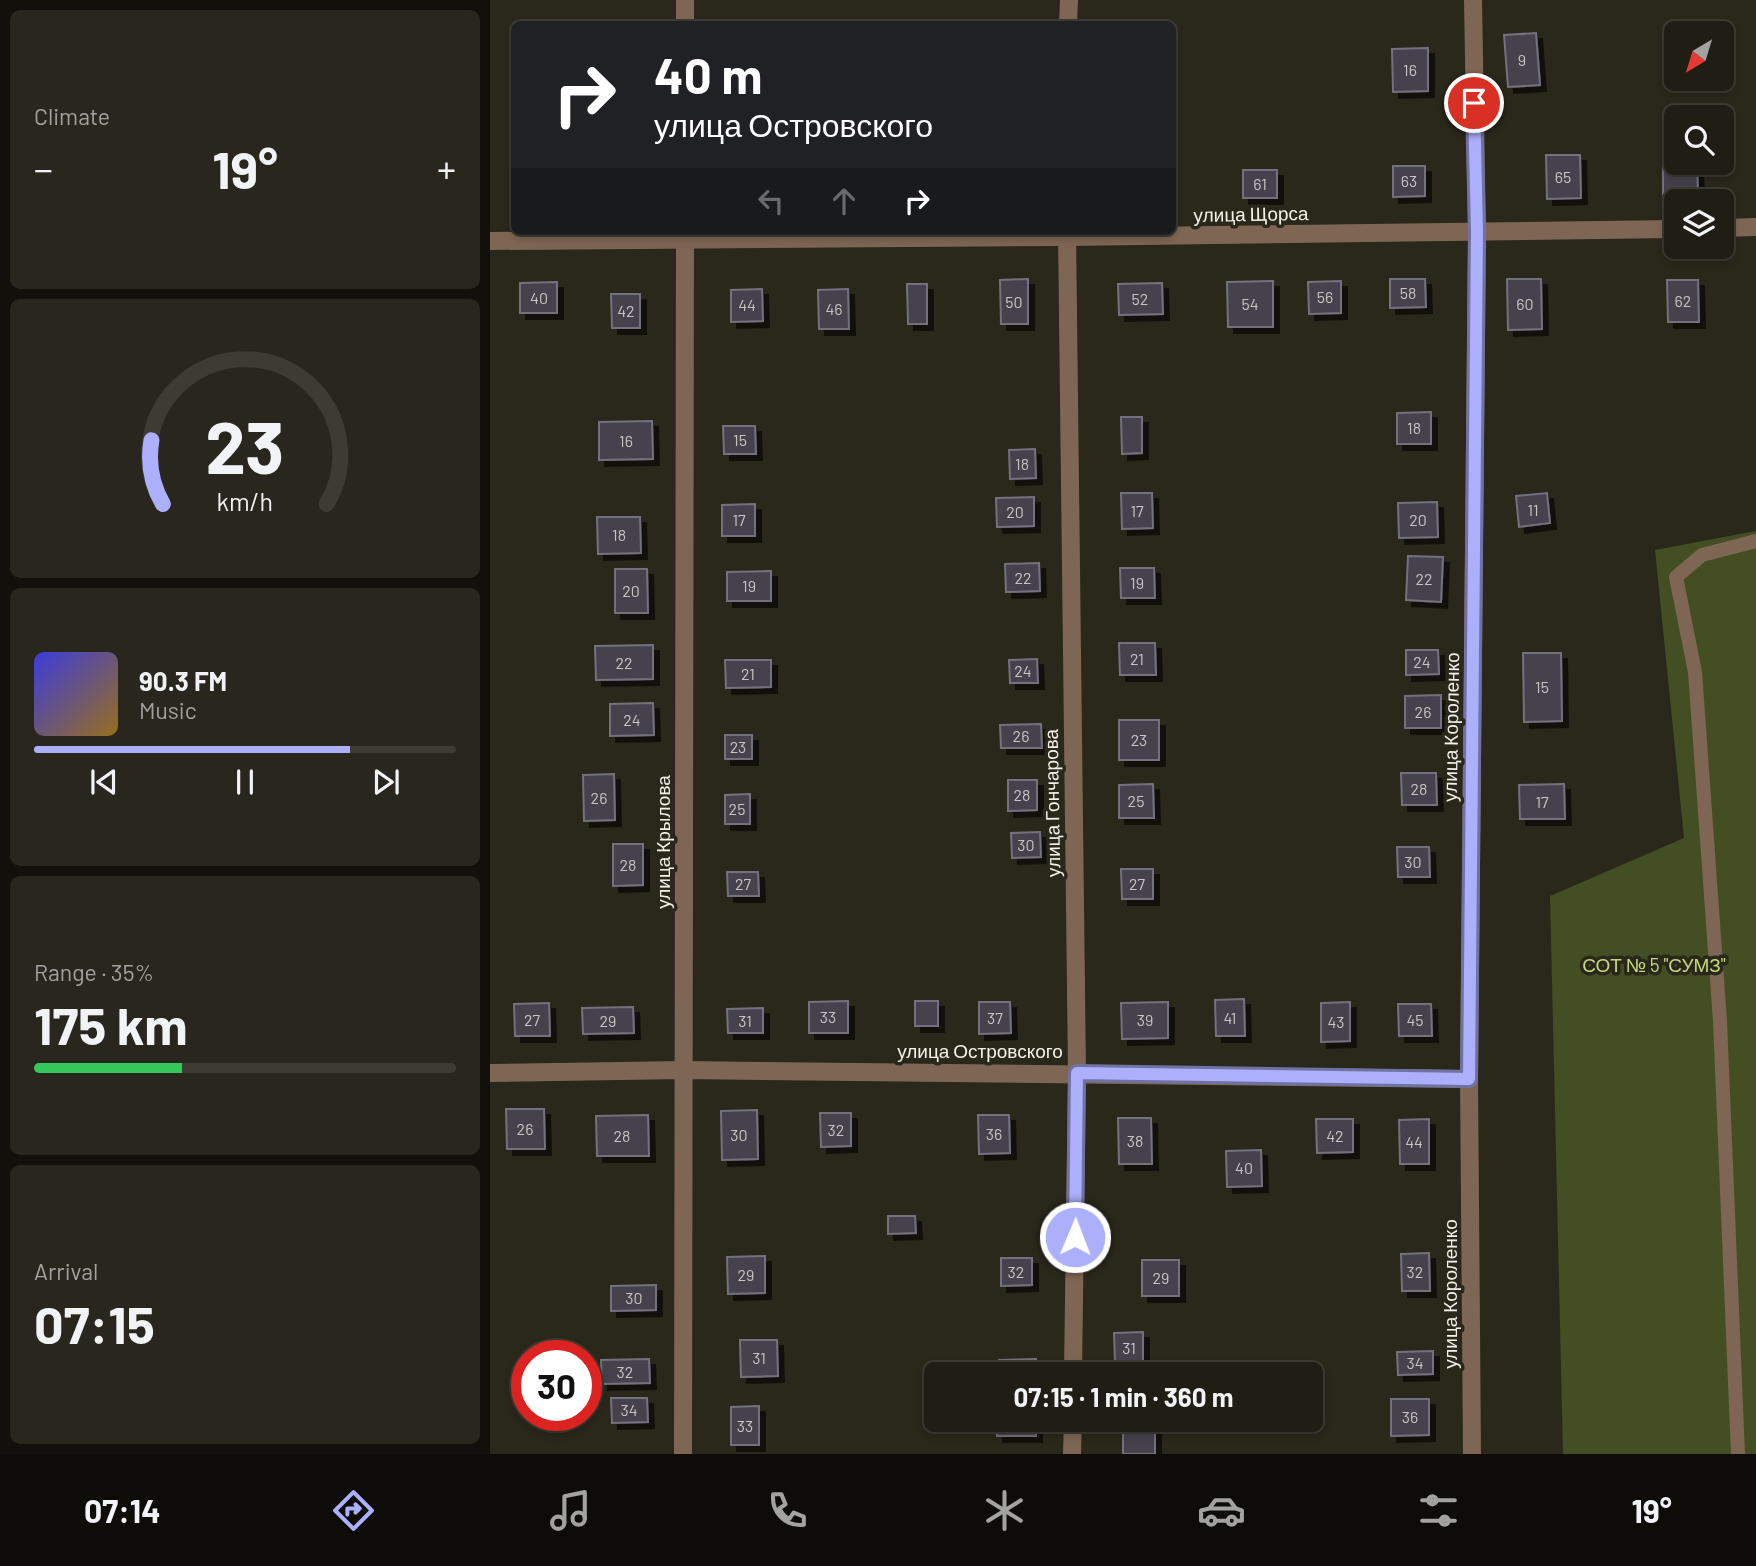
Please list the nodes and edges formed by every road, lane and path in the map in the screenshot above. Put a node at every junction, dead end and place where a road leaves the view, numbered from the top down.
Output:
1 (685, 0) edge
2 (1069, 0) edge
3 (1473, 0) edge
4 (685, 21) edge
5 (1068, 21) edge
6 (1734, 228) edge
7 (1756, 228) edge
8 (1664, 229) edge
9 (1477, 232) junction
10 (1176, 233) edge
11 (685, 235) edge
12 (1067, 235) edge
13 (490, 242) edge
14 (1756, 541) edge
15 (683, 1070) junction
16 (490, 1073) edge
17 (1077, 1073) junction
18 (1469, 1079) junction
19 (1073, 1362) edge
20 (1073, 1432) edge
21 (684, 1454) edge
22 (1072, 1454) edge
23 (1472, 1454) edge
24 (1738, 1454) edge

1 - 4 street
2 - 5 street
3 - 9 street, улица Короленко
6 - 7 street
8 - 9 street, улица Щорса
9 - 10 street, улица Щорса
9 - 18 street, улица Короленко
11 - 13 street, улица Щорса
11 - 15 street, улица Крылова
12 - 17 street, улица Гончарова
14 - 24 lane
15 - 16 street, улица Островского
15 - 17 street, улица Островского
15 - 21 street, улица Крылова
17 - 18 street, улица Островского
17 - 19 street, улица Гончарова
18 - 23 street, улица Короленко
20 - 22 street

